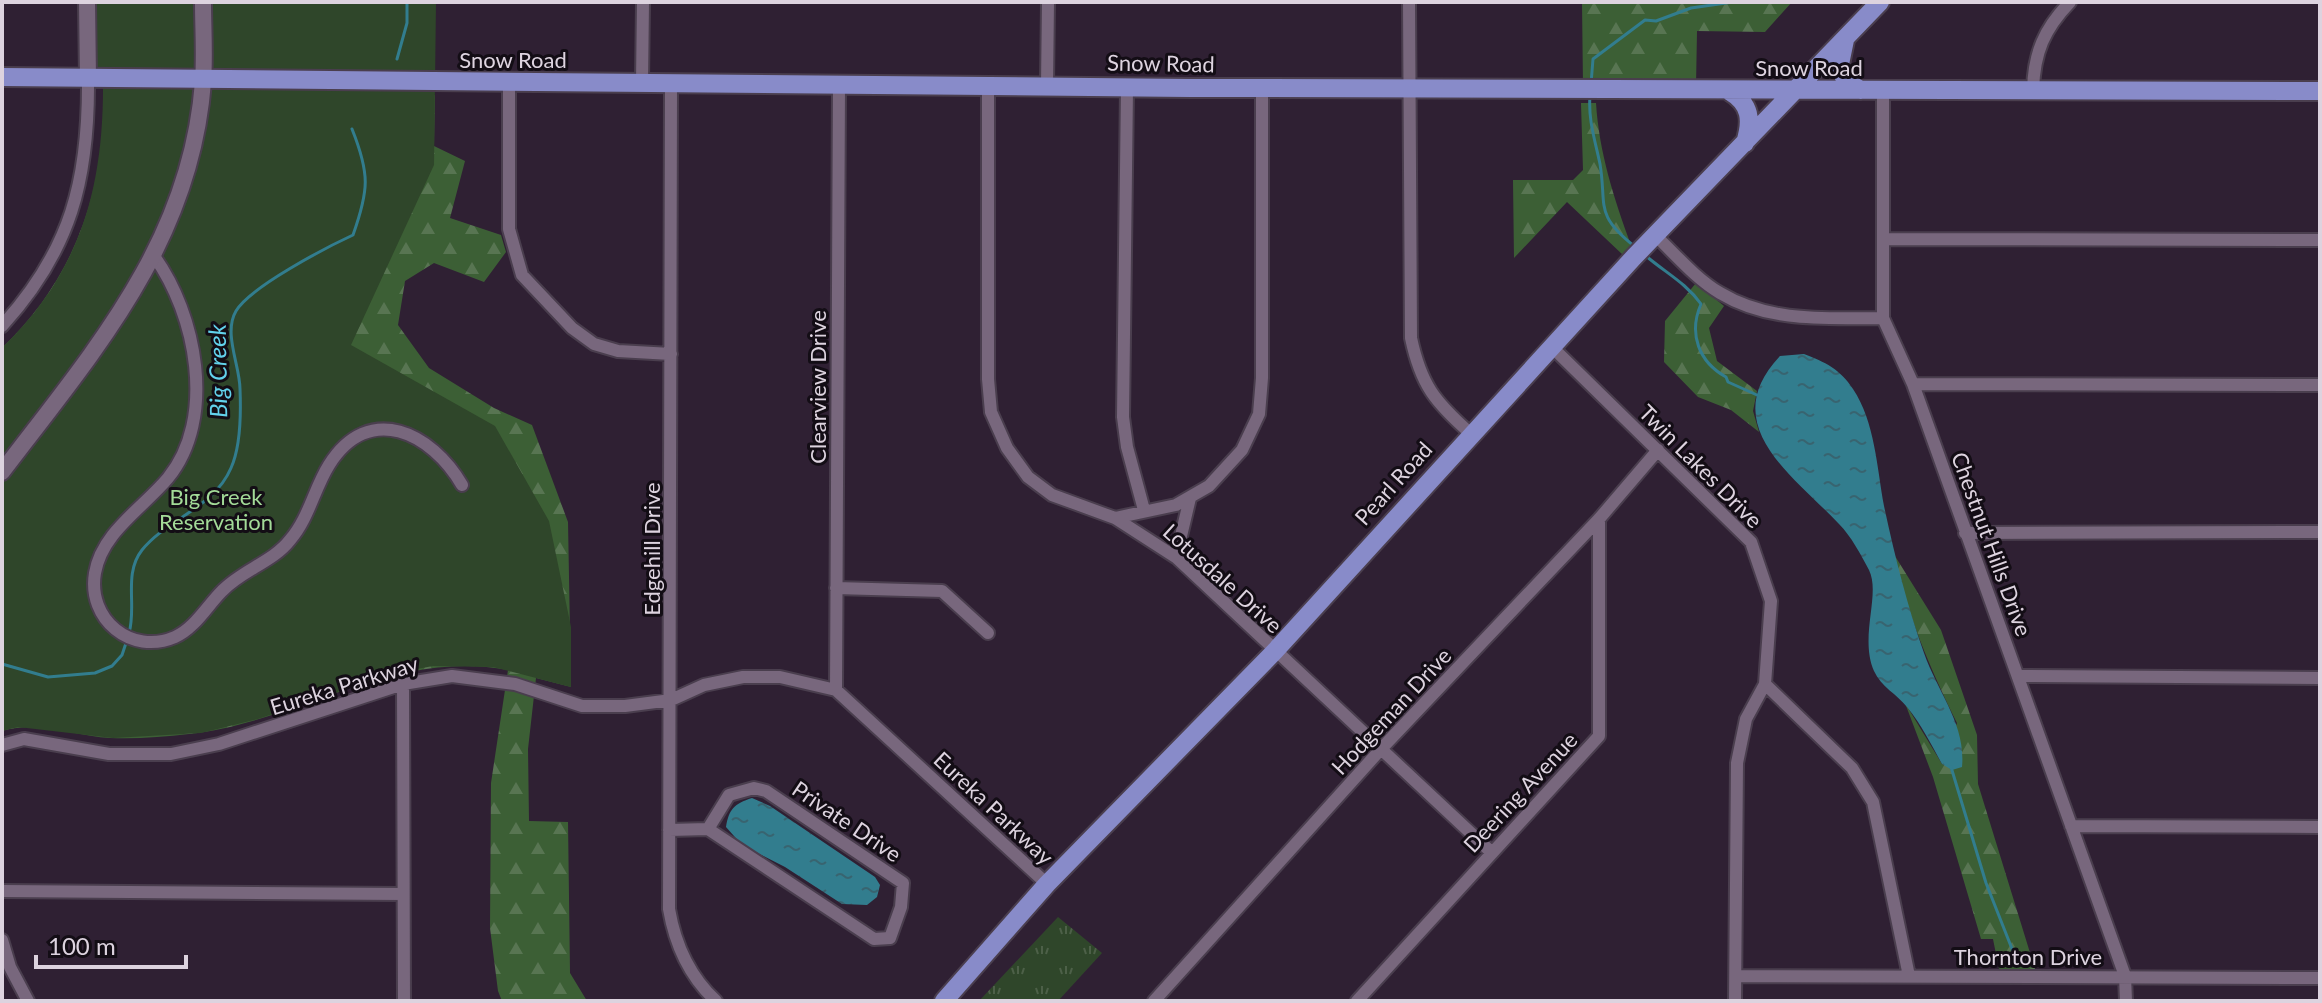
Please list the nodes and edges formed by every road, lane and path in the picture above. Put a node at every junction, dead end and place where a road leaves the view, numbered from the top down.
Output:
1 (87, 2) edge
2 (203, 2) edge
3 (643, 2) edge
4 (1048, 2) edge
5 (1409, 2) edge
6 (1880, 2) edge
7 (2070, 2) edge
8 (1845, 40) junction
9 (2, 77) edge
10 (88, 78) junction
11 (203, 81) junction
12 (509, 83) junction
13 (642, 83) junction
14 (671, 83) junction
15 (839, 85) junction
16 (988, 85) junction
17 (1047, 85) junction
18 (1127, 88) junction
19 (1262, 88) junction
20 (1861, 90) junction
21 (1883, 90) junction
22 (2033, 90) junction
23 (1411, 91) junction
24 (1729, 91) junction
25 (1797, 91) junction
26 (2320, 91) edge
27 (1745, 145) junction
28 (1883, 239) junction
29 (2320, 240) edge
30 (1644, 247) junction
31 (154, 256) junction
32 (1883, 318) junction
33 (2, 326) edge
34 (1553, 348) junction
35 (671, 354) junction
36 (1913, 384) junction
37 (2320, 385) edge
38 (1470, 433) junction
39 (1658, 450) junction
40 (2, 472) edge
41 (462, 485) dead end
42 (1190, 498) junction
43 (1144, 510) junction
44 (1115, 518) junction
45 (1599, 519) junction
46 (2320, 532) edge
47 (1965, 533) junction
48 (1176, 557) junction
49 (836, 588) junction
50 (988, 633) dead end
51 (1275, 651) junction
52 (2019, 676) junction
53 (2320, 678) edge
54 (403, 684) junction
55 (1765, 684) junction
56 (836, 690) junction
57 (671, 700) junction
58 (3, 744) edge
59 (1381, 749) junction
60 (2071, 826) junction
61 (2320, 827) edge
62 (708, 829) junction
63 (669, 830) junction
64 (1490, 851) junction
65 (1047, 884) junction
66 (2, 891) edge
67 (403, 894) junction
68 (2, 940) edge
69 (1736, 976) junction
70 (1909, 976) junction
71 (2125, 976) junction
72 (2320, 978) edge
73 (944, 1000) edge
74 (28, 1001) edge
75 (404, 1001) edge
76 (716, 1001) edge
77 (1154, 1001) edge
78 (1357, 1001) edge
79 (1735, 1001) edge
80 (2126, 1001) edge

1 - 10 street
2 - 11 street
3 - 13 street
4 - 17 street
5 - 23 street
6 - 8 main road, Pearl Road
7 - 22 street
8 - 20 main road
8 - 25 main road, Pearl Road
9 - 10 main road, Snow Road
10 - 11 main road, Snow Road
10 - 33 street
11 - 12 main road, Snow Road
11 - 31 street
12 - 13 main road, Snow Road
12 - 35 street
13 - 14 main road, Snow Road
14 - 15 main road, Snow Road
14 - 35 street, Edgehill Drive
15 - 16 main road, Snow Road
15 - 49 street, Clearview Drive
16 - 17 main road, Snow Road
16 - 44 street, Lotusdale Drive
17 - 18 main road, Snow Road
18 - 19 main road, Snow Road
18 - 43 street
19 - 23 main road, Snow Road
19 - 42 street
20 - 21 main road, Snow Road
20 - 25 main road, Snow Road
21 - 22 main road, Snow Road
21 - 28 street, Chestnut Hills Drive
22 - 26 main road, Snow Road
23 - 24 main road, Snow Road
23 - 38 street
24 - 25 main road, Snow Road
24 - 27 main road
25 - 27 main road, Pearl Road
27 - 30 main road, Pearl Road
28 - 29 street
28 - 32 street, Chestnut Hills Drive
30 - 32 street
30 - 34 main road, Pearl Road
31 - 40 street
31 - 41 street
32 - 36 street, Chestnut Hills Drive
34 - 38 main road, Pearl Road
34 - 39 street, Twin Lakes Drive
35 - 57 street, Edgehill Drive
36 - 37 street
36 - 47 street, Chestnut Hills Drive
38 - 51 main road, Pearl Road
39 - 45 street, Hodgeman Drive
39 - 55 street, Twin Lakes Drive
42 - 43 street
42 - 48 street
43 - 44 street
44 - 48 street, Lotusdale Drive
45 - 59 street, Hodgeman Drive
45 - 64 street, Deering Avenue
46 - 47 street
47 - 52 street, Chestnut Hills Drive
48 - 51 street, Lotusdale Drive
49 - 50 street
49 - 56 street, Clearview Drive
51 - 59 street, Lotusdale Drive
51 - 65 main road, Pearl Road
52 - 53 street
52 - 60 street, Chestnut Hills Drive
54 - 57 street, Eureka Parkway
54 - 58 street, Eureka Parkway
54 - 67 street
55 - 69 street
55 - 70 street
56 - 57 street, Eureka Parkway
56 - 65 street, Eureka Parkway
57 - 63 street, Edgehill Drive
59 - 64 street, Lotusdale Drive
59 - 77 street, Hodgeman Drive
60 - 61 street
60 - 71 street, Chestnut Hills Drive
62 - 62 street, Private Drive
62 - 63 street
63 - 76 street, Edgehill Drive
64 - 78 street, Deering Avenue
65 - 73 main road, Pearl Road
66 - 67 street
67 - 75 street
68 - 74 street
69 - 70 street, Thornton Drive
69 - 79 street
70 - 71 street, Thornton Drive
71 - 72 street, Thornton Drive
71 - 80 street, Chestnut Hills Drive

